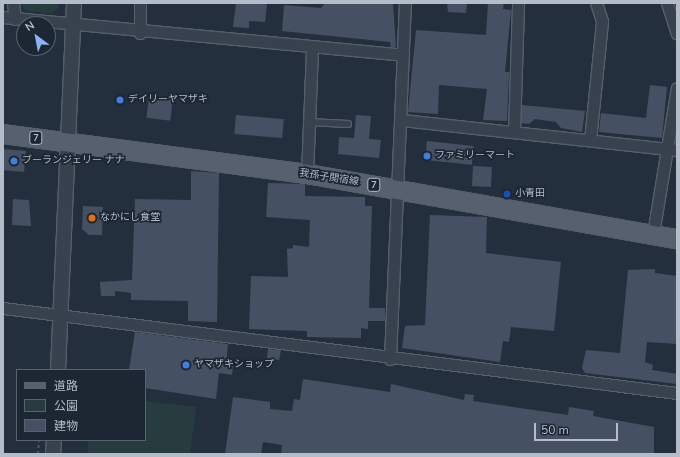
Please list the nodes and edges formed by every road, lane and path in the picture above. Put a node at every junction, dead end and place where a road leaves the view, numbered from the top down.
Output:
1 (13, 3) edge
2 (74, 3) edge
3 (140, 3) edge
4 (405, 3) edge
5 (518, 3) edge
6 (596, 3) edge
7 (666, 3) edge
8 (3, 17) edge
9 (15, 19) junction
10 (75, 26) junction
11 (140, 33) junction
12 (677, 33) edge
13 (312, 48) junction
14 (403, 55) junction
15 (677, 88) edge
16 (402, 120) junction
17 (309, 122) junction
18 (348, 124) dead end
19 (514, 132) junction
20 (3, 134) edge
21 (590, 140) junction
22 (69, 141) junction
23 (672, 149) edge
24 (307, 174) junction
25 (397, 189) junction
26 (653, 234) junction
27 (677, 238) edge
28 (3, 308) edge
29 (60, 316) junction
30 (390, 358) junction
31 (58, 369) edge
32 (677, 394) edge
33 (39, 441) edge
34 (54, 441) edge
35 (38, 454) edge
36 (53, 454) edge

1 - 9 street
2 - 10 street
3 - 11 street
4 - 14 street
5 - 19 street
6 - 21 street
7 - 12 street
8 - 9 street
9 - 10 street
10 - 11 street
10 - 22 street
11 - 13 street
13 - 14 street
13 - 17 street
14 - 16 street
15 - 23 street
16 - 19 street
16 - 25 street
17 - 18 lane
17 - 24 street
19 - 21 street
20 - 22 main road, 我孫子関宿線 / 7
21 - 23 street
22 - 24 main road, 我孫子関宿線 / 7
22 - 29 street
23 - 26 street
24 - 25 main road, 我孫子関宿線 / 7
25 - 26 main road, 我孫子関宿線 / 7
25 - 30 street
26 - 27 main road, 我孫子関宿線 / 7
28 - 29 street
29 - 30 street
29 - 31 street
30 - 32 street
33 - 35 path
34 - 36 street

